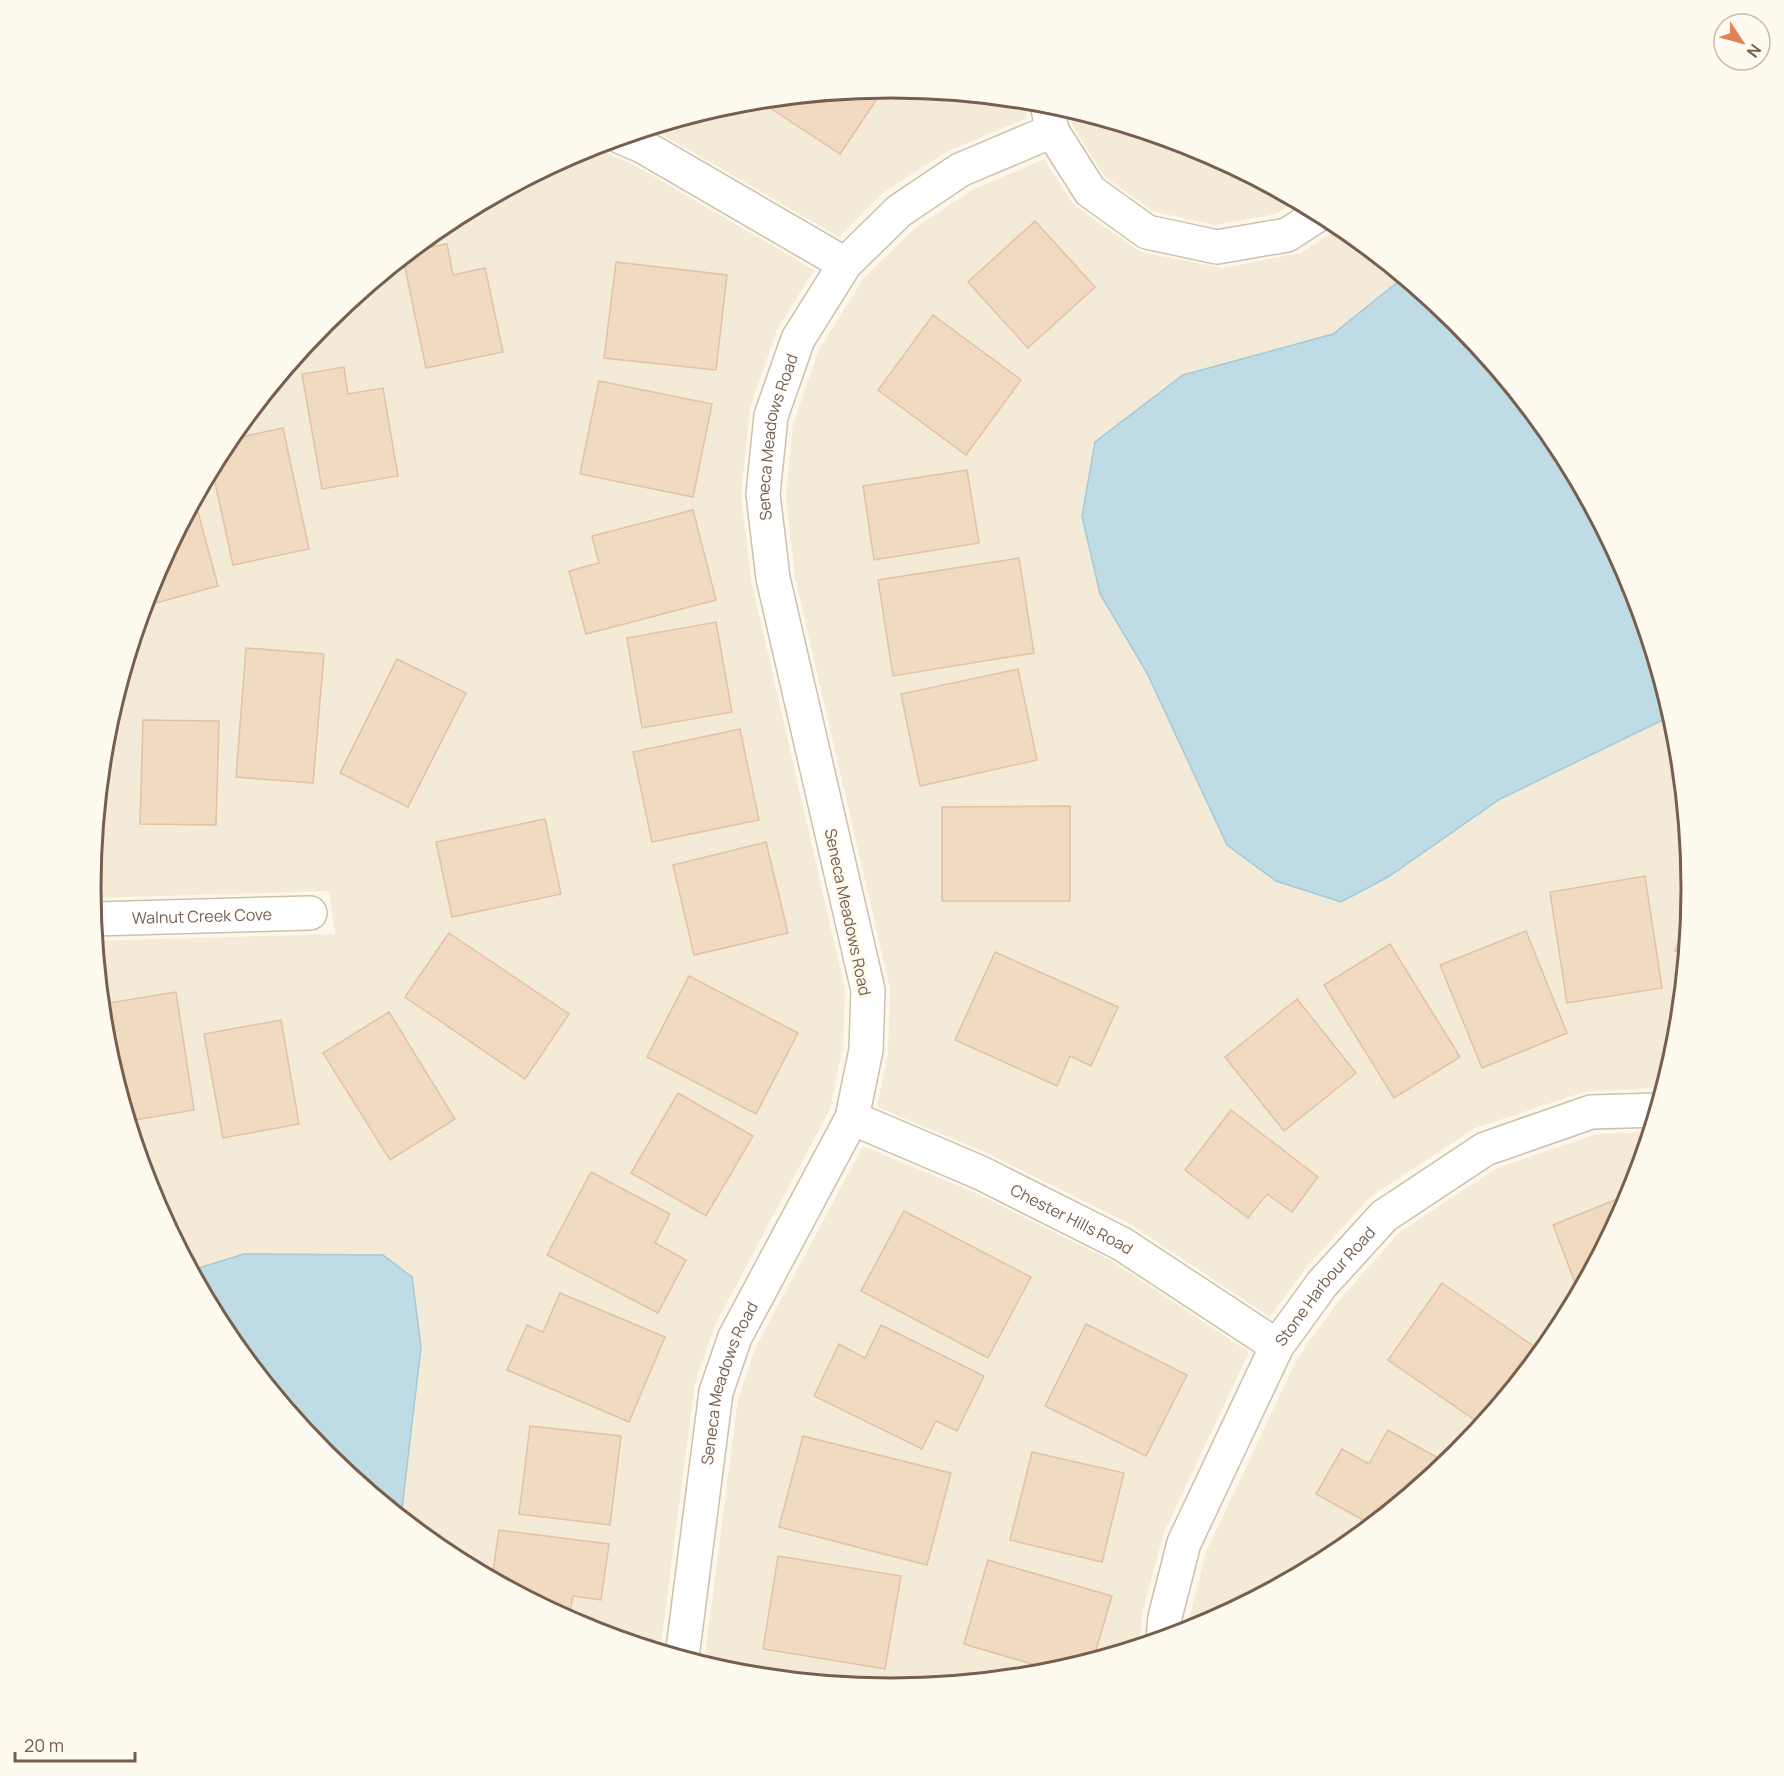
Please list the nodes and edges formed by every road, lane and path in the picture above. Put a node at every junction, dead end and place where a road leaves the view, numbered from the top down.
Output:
1 (1049, 117) edge
2 (632, 142) edge
3 (1312, 219) edge
4 (844, 264) junction
5 (310, 913) dead end
6 (102, 919) edge
7 (1651, 1110) edge
8 (852, 1118) junction
9 (1277, 1346) junction
10 (1163, 1630) edge
11 (683, 1651) edge

1 - 3 street
1 - 4 street, Seneca Meadows Road
2 - 4 street
4 - 8 street, Seneca Meadows Road
5 - 6 street, Walnut Creek Cove
7 - 9 street, Stone Harbour Road
8 - 9 street, Chester Hills Road
8 - 11 street, Seneca Meadows Road
9 - 10 street, Stone Harbour Road

